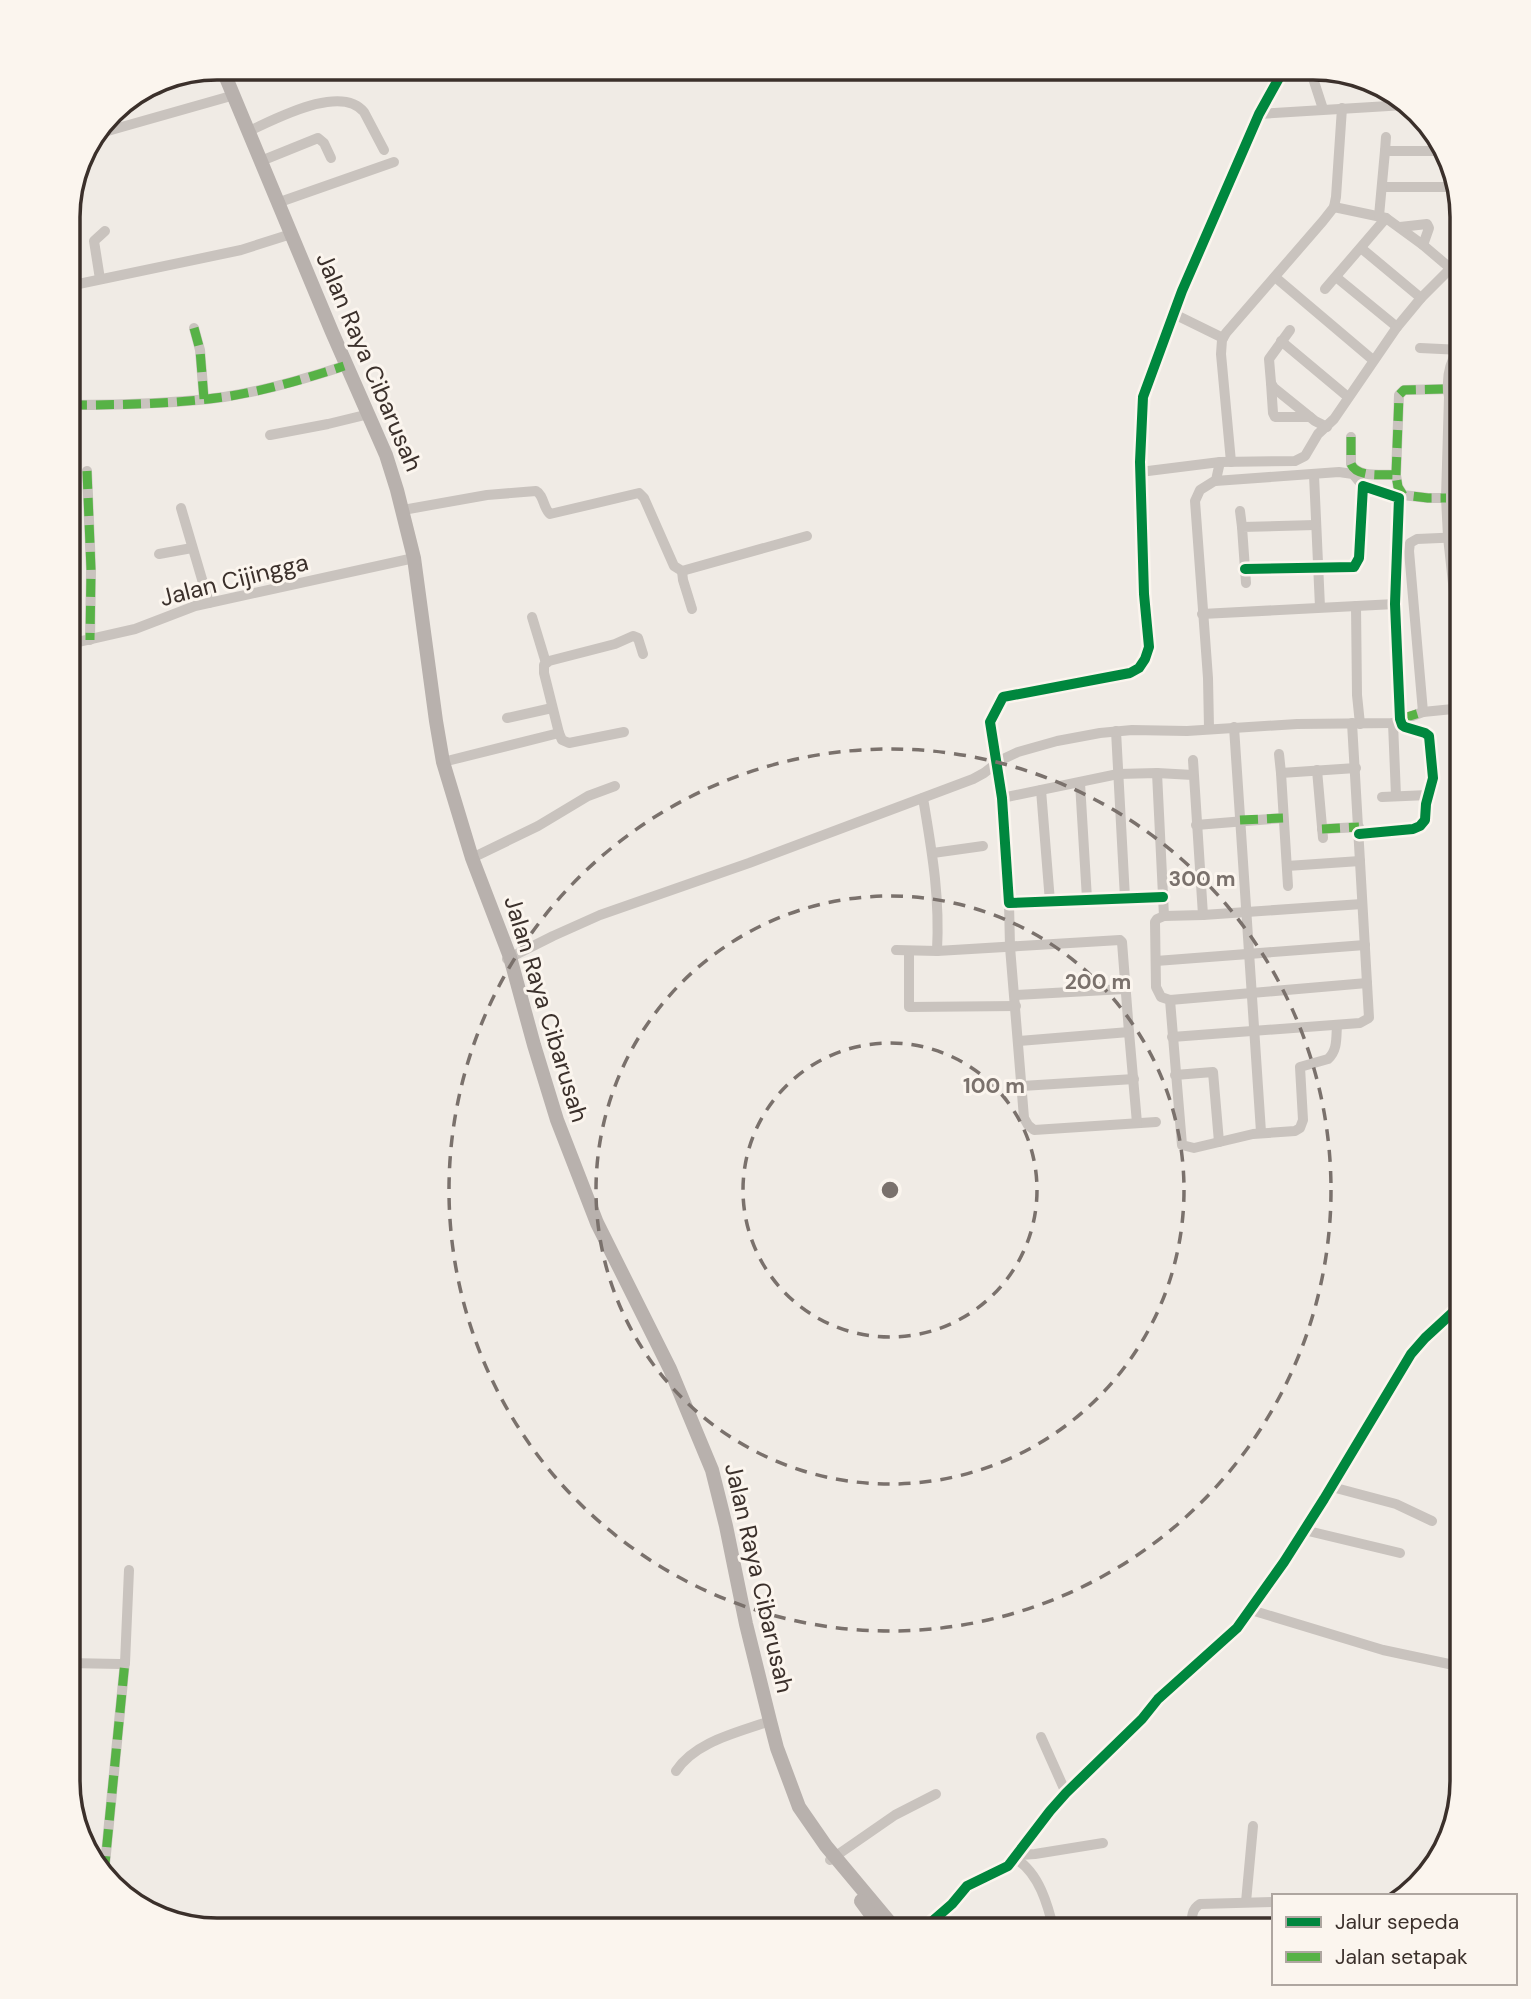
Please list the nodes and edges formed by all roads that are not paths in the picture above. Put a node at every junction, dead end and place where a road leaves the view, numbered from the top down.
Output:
1 (226, 80) edge
2 (1277, 81) edge
3 (1314, 81) edge
4 (235, 103) junction
5 (1391, 105) edge
6 (1342, 107) junction
7 (1323, 109) junction
8 (1259, 114) junction
9 (111, 131) edge
10 (249, 131) junction
11 (1385, 137) dead end
12 (384, 150) dead end
13 (1385, 151) junction
14 (1433, 151) edge
15 (331, 158) dead end
16 (261, 161) junction
17 (394, 162) dead end
18 (1382, 187) junction
19 (1447, 187) edge
20 (277, 203) junction
21 (1334, 207) junction
22 (1383, 217) junction
23 (1399, 227) junction
24 (105, 231) dead end
25 (288, 235) junction
26 (1423, 245) junction
27 (1361, 248) junction
28 (1450, 268) joint
29 (1275, 277) junction
30 (1336, 277) junction
31 (100, 279) junction
32 (81, 283) edge
33 (1325, 289) dead end
34 (1421, 298) junction
35 (1172, 313) junction
36 (1397, 327) junction
37 (194, 328) dead end
38 (1290, 330) dead end
39 (1223, 338) junction
40 (1282, 341) junction
41 (1420, 348) dead end
42 (1450, 350) edge
43 (1373, 360) junction
44 (1450, 365) edge
45 (344, 366) junction
46 (1270, 383) junction
47 (1449, 393) junction
48 (1348, 397) junction
49 (204, 399) junction
50 (81, 405) edge
51 (365, 415) junction
52 (1310, 417) junction
53 (1327, 427) junction
54 (270, 435) dead end
55 (1352, 437) dead end
56 (1225, 462) junction
57 (87, 471) dead end
58 (1140, 472) junction
59 (1314, 475) junction
60 (1396, 475) junction
61 (1215, 481) junction
62 (1363, 486) junction
63 (1446, 498) junction
64 (181, 508) dead end
65 (403, 510) junction
66 (1240, 510) dead end
67 (1315, 525) junction
68 (1242, 527) junction
69 (807, 536) dead end
70 (1448, 537) junction
71 (192, 548) junction
72 (159, 554) dead end
73 (1450, 556) edge
74 (413, 558) junction
75 (1318, 567) junction
76 (1245, 569) junction
77 (682, 571) junction
78 (1246, 583) dead end
79 (209, 603) junction
80 (1395, 604) junction
81 (1356, 606) junction
82 (1320, 607) junction
83 (692, 609) dead end
84 (1202, 614) junction
85 (531, 617) dead end
86 (90, 640) junction
87 (81, 642) edge
88 (643, 654) dead end
89 (546, 663) junction
90 (552, 708) junction
91 (1450, 709) edge
92 (1423, 712) junction
93 (507, 718) dead end
94 (1396, 721) junction
95 (1356, 723) junction
96 (1234, 727) junction
97 (1209, 728) junction
98 (1116, 731) junction
99 (624, 732) dead end
100 (559, 733) junction
101 (996, 754) junction
102 (1279, 754) dead end
103 (1193, 760) dead end
104 (443, 762) junction
105 (1356, 768) junction
106 (1317, 770) junction
107 (1157, 773) junction
108 (1118, 774) junction
109 (1281, 774) junction
110 (1193, 775) junction
111 (1080, 783) junction
112 (614, 786) dead end
113 (1041, 790) junction
114 (1428, 795) junction
115 (1396, 796) junction
116 (1382, 797) dead end
117 (923, 798) junction
118 (1002, 798) junction
119 (1283, 818) junction
120 (1240, 820) junction
121 (1196, 825) junction
122 (1359, 830) junction
123 (983, 846) dead end
124 (933, 853) junction
125 (471, 858) junction
126 (1360, 861) junction
127 (1287, 866) junction
128 (1288, 887) dead end
129 (1163, 897) junction
130 (1125, 898) junction
131 (1087, 899) junction
132 (1050, 901) junction
133 (1009, 904) junction
134 (1362, 904) junction
135 (1246, 912) junction
136 (1203, 915) junction
137 (1164, 916) junction
138 (496, 922) junction
139 (1365, 945) junction
140 (1010, 947) junction
141 (896, 950) dead end
142 (506, 951) junction
143 (909, 951) junction
144 (937, 951) junction
145 (1248, 954) junction
146 (1156, 961) junction
147 (1367, 983) junction
148 (1125, 989) junction
149 (1251, 992) junction
150 (1016, 1000) junction
151 (1170, 1000) junction
152 (1336, 1025) junction
153 (1254, 1030) junction
154 (1129, 1032) junction
155 (1172, 1037) junction
156 (1019, 1041) junction
157 (1175, 1075) junction
158 (1134, 1079) junction
159 (1022, 1086) junction
160 (1156, 1122) dead end
161 (1137, 1124) junction
162 (1261, 1132) junction
163 (1219, 1142) junction
164 (1450, 1315) edge
165 (1332, 1488) junction
166 (1432, 1521) dead end
167 (1304, 1530) junction
168 (1400, 1553) dead end
169 (130, 1570) dead end
170 (1251, 1610) junction
171 (125, 1661) junction
172 (80, 1663) edge
173 (1450, 1664) edge
174 (767, 1722) junction
175 (1041, 1737) dead end
176 (676, 1771) dead end
177 (1066, 1793) junction
178 (936, 1794) dead end
179 (1253, 1826) dead end
180 (1104, 1843) dead end
181 (1017, 1857) junction
182 (832, 1858) junction
183 (105, 1860) edge
184 (1245, 1902) junction
185 (1272, 1902) edge
186 (874, 1918) edge
187 (885, 1918) edge
188 (936, 1918) edge
189 (1050, 1918) edge
190 (1192, 1918) edge

1 - 4 main road, Jalan Raya Cibarusah
2 - 8 street
3 - 7 street
4 - 9 street
4 - 10 main road, Jalan Raya Cibarusah
4 - 25 main road, Jalan Raya Cibarusah
5 - 6 street
6 - 7 street
6 - 21 street
7 - 8 street
8 - 35 street
10 - 12 street
10 - 16 main road, Jalan Raya Cibarusah
11 - 13 street
13 - 14 street
13 - 18 street
15 - 16 street
16 - 20 main road, Jalan Raya Cibarusah
17 - 20 street
18 - 19 street
18 - 22 street
20 - 65 main road, Jalan Raya Cibarusah
21 - 22 street
21 - 29 street
22 - 23 street
22 - 27 street
23 - 26 street
23 - 26 street
24 - 31 street
25 - 31 street
25 - 45 main road, Jalan Raya Cibarusah
26 - 28 street
27 - 30 street
27 - 34 street
28 - 34 street
29 - 39 street
29 - 43 street
30 - 33 street
30 - 36 street
31 - 32 street
34 - 36 street
35 - 39 street
35 - 58 street
36 - 43 street
37 - 49 street
38 - 40 street
39 - 56 street
40 - 46 street
40 - 48 street
41 - 42 street
43 - 48 street
44 - 47 street
45 - 49 street
45 - 51 main road, Jalan Raya Cibarusah
46 - 52 street
46 - 52 street
47 - 60 street
47 - 63 street
48 - 53 street
49 - 50 street
51 - 54 street
51 - 74 main road, Jalan Raya Cibarusah
52 - 53 street
53 - 56 street
55 - 60 street
56 - 58 street
56 - 61 street
57 - 86 street
58 - 101 street
59 - 61 street
59 - 62 street
59 - 67 street
60 - 63 street
61 - 84 street
62 - 75 street
62 - 80 street
63 - 70 street
64 - 71 street
65 - 74 main road, Jalan Raya Cibarusah
65 - 77 street
66 - 68 street
67 - 68 street
67 - 75 street
68 - 76 street
69 - 77 street
70 - 73 street
70 - 92 street
71 - 72 street
71 - 79 street
74 - 79 street, Jalan Cijingga
74 - 104 main road, Jalan Raya Cibarusah
74 - 138 main road, Jalan Raya Cibarusah
75 - 76 street
75 - 82 street
76 - 78 street
77 - 83 street
79 - 86 street, Jalan Cijingga
80 - 81 street
80 - 94 street
81 - 82 street
81 - 95 street
82 - 84 street
84 - 97 street
85 - 89 street
86 - 87 street, Jalan Cijingga
88 - 89 street
89 - 90 street
90 - 93 street
90 - 100 street
91 - 92 street
92 - 94 street
94 - 95 street
94 - 114 street
94 - 115 street
95 - 96 street
95 - 105 street
96 - 97 street
96 - 120 street
97 - 98 street
98 - 101 street
98 - 108 street
99 - 100 street
100 - 104 street
101 - 117 street
101 - 118 street
102 - 109 street
103 - 110 street
104 - 125 main road, Jalan Raya Cibarusah
105 - 106 street
105 - 122 street
106 - 109 street
106 - 122 street
107 - 108 street
107 - 110 street
107 - 129 street
108 - 111 street
108 - 130 street
109 - 119 street
110 - 121 street
111 - 113 street
111 - 131 street
112 - 125 street
113 - 118 street
113 - 132 street
114 - 115 street
114 - 122 street
115 - 116 street
117 - 124 street
117 - 142 street
118 - 133 street
119 - 120 street
119 - 127 street
120 - 121 street
120 - 135 street
121 - 136 street
122 - 126 street
123 - 124 street
124 - 144 street
125 - 138 main road, Jalan Raya Cibarusah
126 - 127 street
126 - 134 street
127 - 128 street
129 - 130 street
129 - 137 street
130 - 131 street
131 - 132 street
132 - 133 street
133 - 140 street
134 - 135 street
134 - 139 street
135 - 136 street
135 - 145 street
136 - 137 street
137 - 146 street
138 - 142 main road, Jalan Raya Cibarusah
139 - 145 street
139 - 147 street
140 - 144 street
140 - 148 street
140 - 150 street
141 - 143 street
142 - 174 main road, Jalan Raya Cibarusah
142 - 182 main road, Jalan Raya Cibarusah
143 - 144 street
143 - 150 street
145 - 146 street
145 - 149 street
146 - 151 street
147 - 149 street
147 - 152 street
148 - 150 street
148 - 154 street
149 - 151 street
149 - 153 street
150 - 156 street
151 - 155 street
152 - 153 street
152 - 162 street
153 - 155 street
153 - 162 street
154 - 156 street
154 - 158 street
155 - 157 street
156 - 159 street
157 - 163 street
157 - 163 street
158 - 159 street
158 - 161 street
159 - 161 street
160 - 161 street
162 - 163 street
164 - 165 street
165 - 166 street
165 - 167 street
167 - 168 street
167 - 170 street
169 - 171 street
170 - 173 street
170 - 177 street
171 - 172 street
171 - 183 street
174 - 176 street
174 - 182 main road, Jalan Raya Cibarusah
175 - 177 street
177 - 181 street
178 - 182 street
179 - 184 street
180 - 181 street
181 - 188 street
181 - 189 street
182 - 186 main road, Jalan Raya Cibarusah
182 - 187 main road, Jalan Raya Cibarusah
184 - 185 street
184 - 190 street

